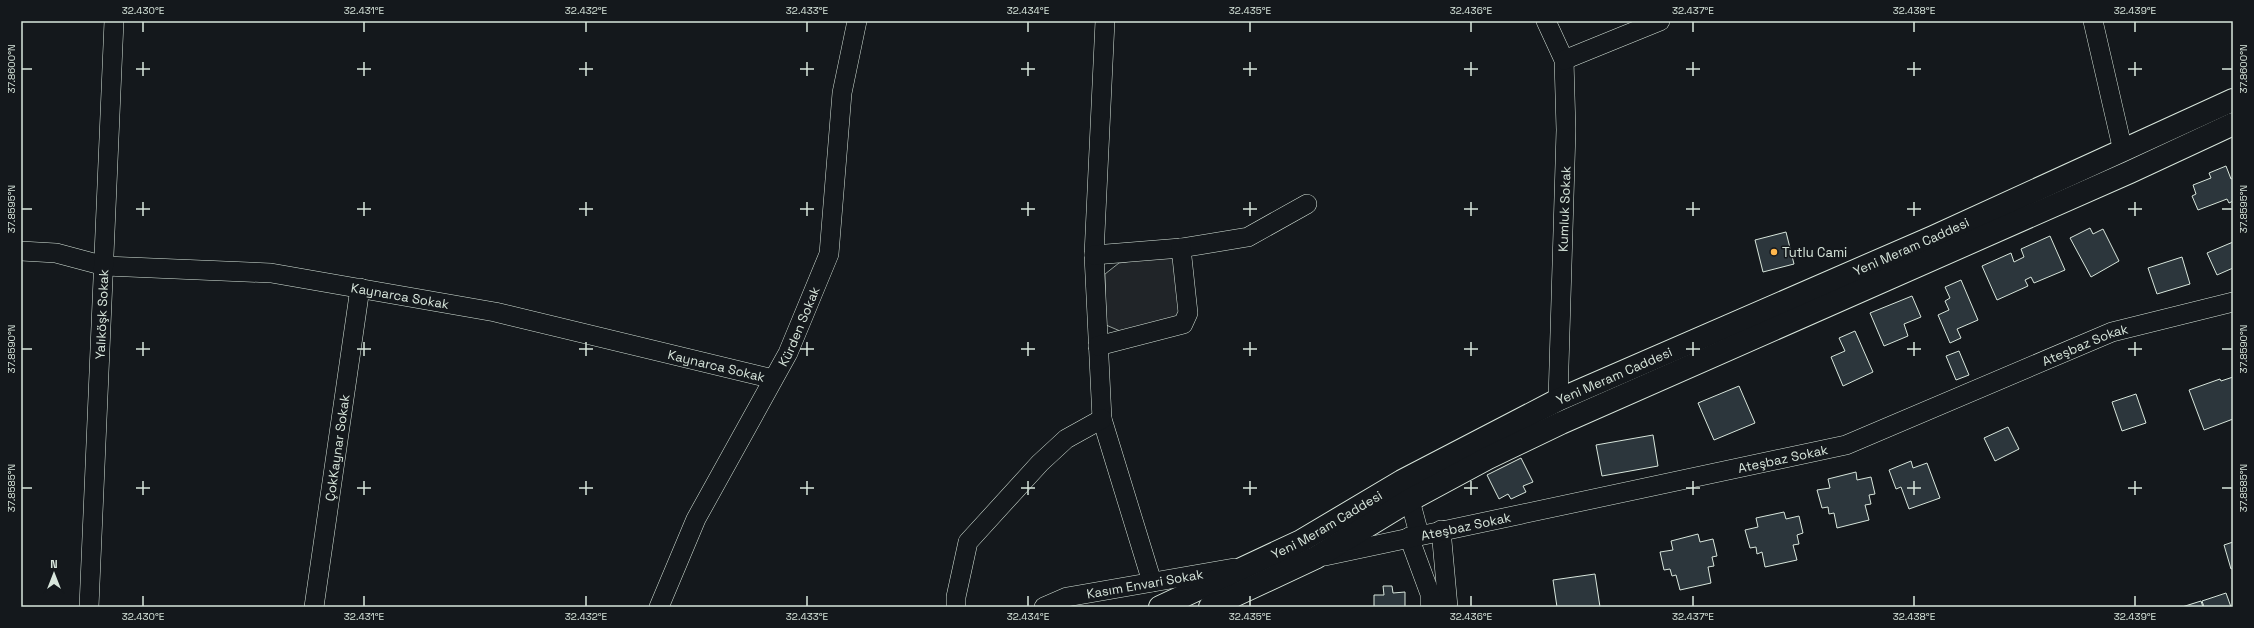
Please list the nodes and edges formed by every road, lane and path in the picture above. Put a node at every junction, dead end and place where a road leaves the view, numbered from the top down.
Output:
1 (114, 21) edge
2 (857, 21) edge
3 (1105, 21) edge
4 (1546, 21) edge
5 (1660, 21) edge
6 (2093, 21) edge
7 (1564, 60) junction
8 (2233, 100) edge
9 (2233, 124) edge
10 (2123, 151) junction
11 (1307, 204) dead end
12 (1181, 248) junction
13 (21, 251) edge
14 (1094, 255) junction
15 (105, 266) junction
16 (360, 288) junction
17 (2233, 302) edge
18 (1098, 346) junction
19 (773, 379) junction
20 (1558, 400) junction
21 (1102, 419) junction
22 (1410, 500) junction
23 (1441, 530) junction
24 (1414, 535) junction
25 (1315, 558) junction
26 (1248, 566) junction
27 (1152, 582) junction
28 (89, 607) edge
29 (314, 607) edge
30 (660, 607) edge
31 (956, 607) edge
32 (1044, 607) edge
33 (1160, 607) edge
34 (1210, 607) edge
35 (1430, 607) edge
36 (1448, 607) edge

1 - 15 street, Yalıköşk Sokak
2 - 19 street, Kürden Sokak
3 - 14 street
4 - 7 street, Kumluk Sokak
5 - 7 street
6 - 10 street
7 - 20 street, Kumluk Sokak
8 - 10 main road, Yeni Meram Caddesi
9 - 22 main road, Yeni Meram Caddesi
10 - 20 main road, Yeni Meram Caddesi
11 - 12 street
12 - 14 street
12 - 18 street
13 - 15 street, Kaynarca Sokak
14 - 18 street
15 - 16 street, Kaynarca Sokak
15 - 28 street, Yalıköşk Sokak
16 - 19 street, Kaynarca Sokak
16 - 29 street, ÇokKaynar Sokak
17 - 23 street, Ateşbaz Sokak
18 - 21 street
19 - 30 street, Kürden Sokak
20 - 26 main road, Yeni Meram Caddesi
21 - 27 street
21 - 31 street
22 - 24 street
22 - 25 main road, Yeni Meram Caddesi
23 - 24 street, Ateşbaz Sokak
23 - 36 street
24 - 25 street, Ateşbaz Sokak
24 - 35 street
25 - 34 main road, Yeni Meram Caddesi
26 - 27 street, Kasım Envari Sokak
26 - 33 main road, Yeni Meram Caddesi
27 - 32 street, Kasım Envari Sokak

